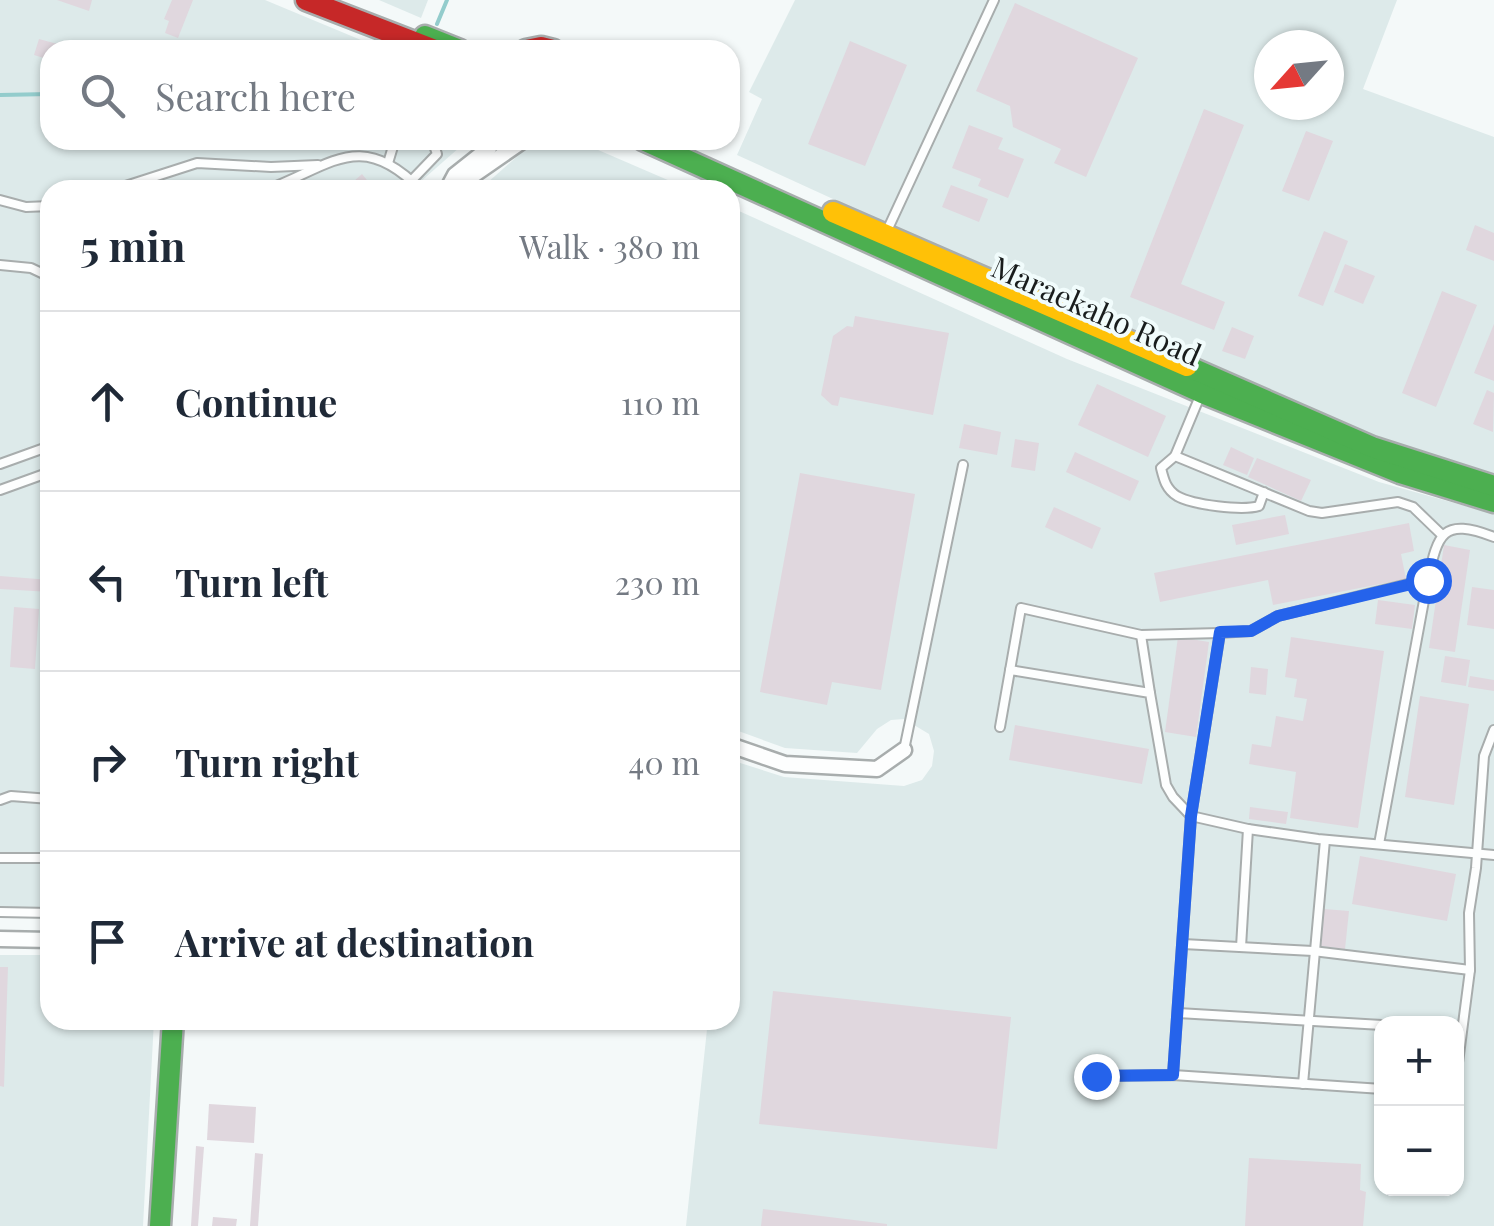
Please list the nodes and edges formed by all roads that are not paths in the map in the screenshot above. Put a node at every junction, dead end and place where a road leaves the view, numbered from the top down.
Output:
1 (306, 0) edge
2 (341, 0) edge
3 (994, 0) edge
4 (419, 40) edge
5 (424, 40) edge
6 (392, 150) edge
7 (436, 150) edge
8 (486, 150) edge
9 (510, 150) edge
10 (679, 150) edge
11 (388, 163) junction
12 (318, 165) junction
13 (145, 180) edge
14 (296, 180) edge
15 (412, 180) joint
16 (452, 180) edge
17 (466, 180) edge
18 (0, 200) edge
19 (40, 206) edge
20 (882, 241) junction
21 (0, 265) edge
22 (40, 272) edge
23 (1205, 385) junction
24 (40, 450) edge
25 (1174, 456) junction
26 (0, 464) edge
27 (964, 464) dead end
28 (40, 476) edge
29 (1494, 486) edge
30 (0, 490) edge
31 (1264, 492) junction
32 (1494, 502) edge
33 (1442, 534) junction
34 (1494, 537) edge
35 (1428, 580) junction
36 (1220, 632) junction
37 (1141, 634) junction
38 (1010, 670) junction
39 (1150, 693) junction
40 (1000, 727) dead end
41 (1494, 730) edge
42 (740, 748) edge
43 (904, 750) joint
44 (40, 798) edge
45 (0, 800) edge
46 (1191, 816) junction
47 (1248, 829) junction
48 (1325, 840) junction
49 (1379, 844) junction
50 (1477, 855) junction
51 (1494, 856) edge
52 (0, 858) edge
53 (40, 858) edge
54 (0, 912) edge
55 (40, 912) edge
56 (0, 939) edge
57 (40, 940) edge
58 (1183, 944) junction
59 (1241, 947) junction
60 (1313, 952) junction
61 (1470, 970) junction
62 (1178, 1013) junction
63 (1462, 1016) edge
64 (1308, 1020) junction
65 (1374, 1024) edge
66 (172, 1030) edge
67 (1173, 1075) junction
68 (1096, 1076) dead end
69 (1302, 1084) junction
70 (1374, 1088) edge
71 (160, 1226) edge

1 - 4 main road
2 - 5 main road
3 - 20 lane
6 - 11 lane
7 - 15 lane
8 - 16 street
9 - 17 street
10 - 20 main road, Maraekaho Road
11 - 12 lane
11 - 15 lane
12 - 13 lane
12 - 14 lane
18 - 19 lane
20 - 23 main road, Maraekaho Road
21 - 22 lane
23 - 25 lane
23 - 29 main road
23 - 32 main road, Maraekaho Road
24 - 26 lane
25 - 31 lane
25 - 31 lane
27 - 43 lane
28 - 30 lane
31 - 33 lane
33 - 34 lane
33 - 35 lane
35 - 36 lane
35 - 49 lane
36 - 37 lane
36 - 46 lane
37 - 38 lane
37 - 39 lane
38 - 39 lane
38 - 40 lane
39 - 46 lane
41 - 50 lane
42 - 43 street
44 - 45 lane
46 - 47 lane
46 - 58 lane
47 - 48 lane
47 - 59 lane
48 - 49 lane
48 - 60 lane
49 - 50 lane
50 - 51 lane
50 - 61 lane
52 - 53 lane
54 - 55 lane
56 - 57 street
58 - 59 lane
58 - 62 lane
59 - 60 lane
60 - 61 lane
60 - 64 lane
61 - 63 lane
62 - 64 lane
62 - 67 lane
64 - 65 lane
64 - 69 lane
66 - 71 main road
67 - 68 lane
67 - 69 lane
69 - 70 lane

